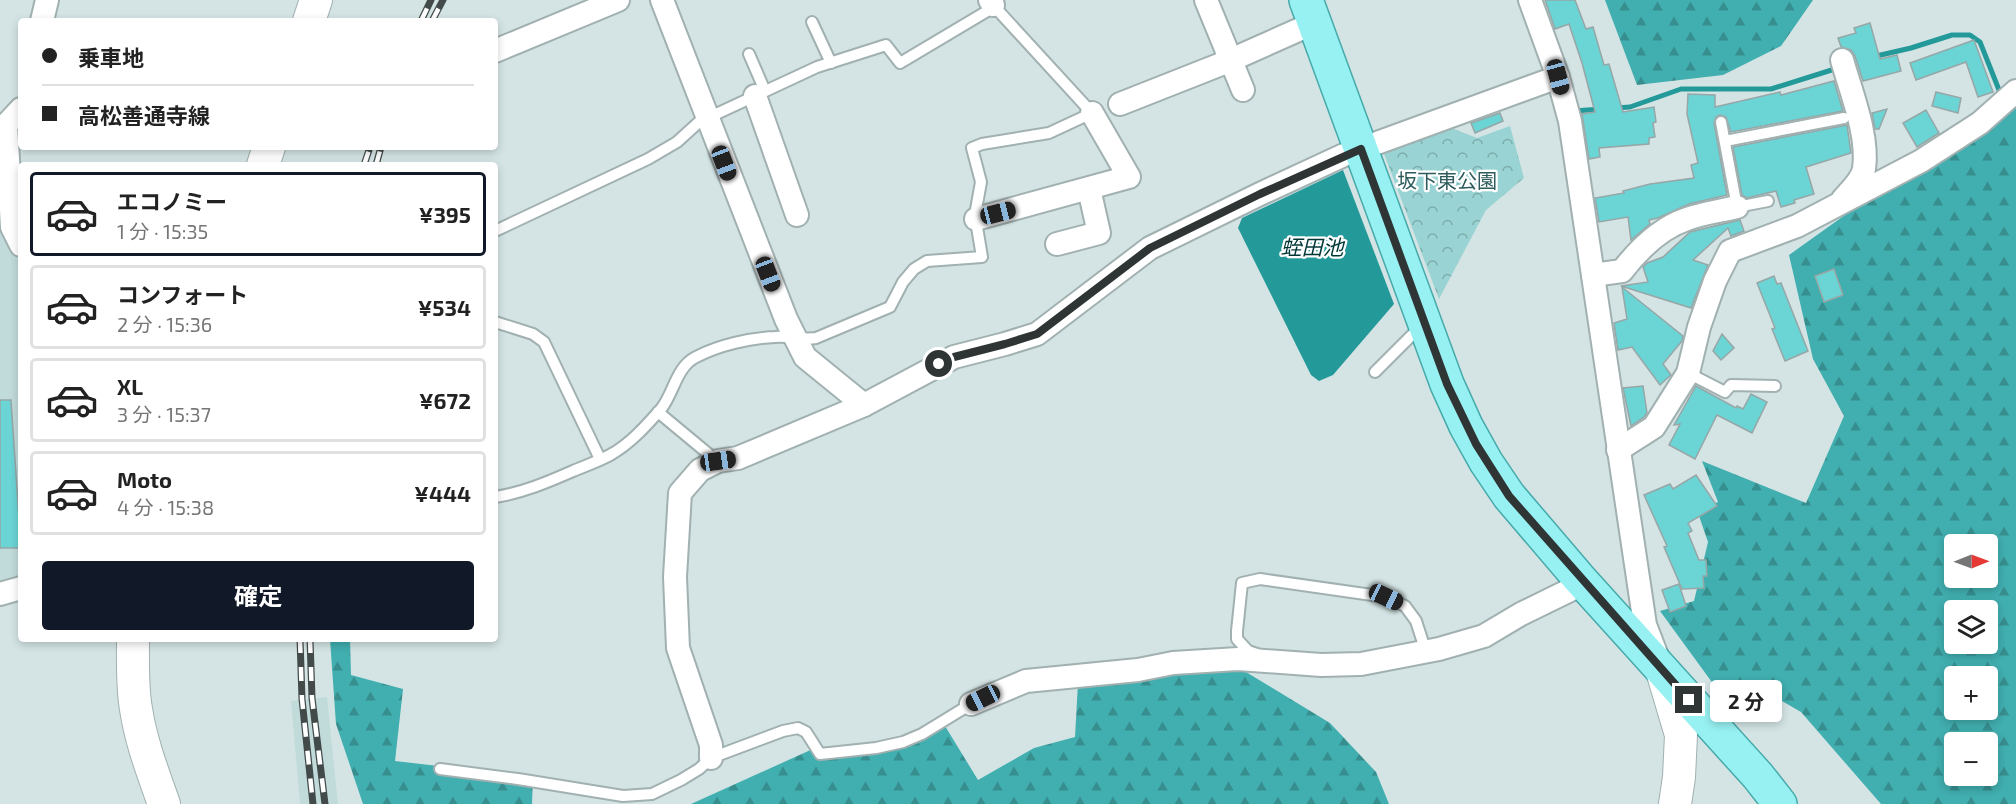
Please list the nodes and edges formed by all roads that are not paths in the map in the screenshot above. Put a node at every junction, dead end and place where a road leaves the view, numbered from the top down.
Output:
1 (47, 0) edge
2 (316, 0) edge
3 (618, 0) edge
4 (662, 0) edge
5 (1206, 0) edge
6 (1530, 0) edge
7 (993, 2) edge
8 (1310, 12) edge
9 (43, 18) edge
10 (310, 18) edge
11 (812, 22) dead end
12 (498, 50) edge
13 (749, 54) dead end
14 (1231, 60) junction
15 (1842, 60) dead end
16 (831, 63) junction
17 (1558, 77) junction
18 (1243, 90) dead end
19 (2016, 91) edge
20 (760, 93) junction
21 (1119, 104) dead end
22 (1092, 113) junction
23 (707, 118) junction
24 (1844, 118) dead end
25 (12, 120) edge
26 (1721, 122) dead end
27 (1725, 141) junction
28 (1361, 149) junction
29 (1089, 189) junction
30 (1768, 201) dead end
31 (1839, 204) junction
32 (1737, 207) junction
33 (797, 214) dead end
34 (976, 219) junction
35 (498, 230) edge
36 (18, 239) edge
37 (1057, 244) dead end
38 (1593, 275) junction
39 (498, 323) edge
40 (1426, 327) junction
41 (796, 339) junction
42 (1375, 372) dead end
43 (1688, 373) junction
44 (1775, 386) dead end
45 (864, 405) junction
46 (658, 412) junction
47 (1618, 450) junction
48 (600, 459) junction
49 (718, 461) junction
50 (498, 496) edge
51 (1579, 578) junction
52 (18, 589) edge
53 (0, 594) edge
54 (133, 642) edge
55 (1426, 652) junction
56 (1284, 662) junction
57 (1662, 671) junction
58 (971, 704) joint
59 (711, 758) junction
60 (440, 769) dead end
61 (1678, 800) edge
62 (164, 804) edge
63 (1780, 804) edge

1 - 9 street
2 - 10 street
3 - 12 street
4 - 23 street
5 - 14 street
6 - 17 street
7 - 16 lane
7 - 22 lane
8 - 14 street
8 - 28 main road
11 - 16 lane
13 - 20 lane
14 - 18 street
14 - 21 street
15 - 31 street
16 - 20 lane
17 - 28 street
17 - 38 street
19 - 31 street
20 - 23 lane
20 - 33 street
22 - 29 street
22 - 34 lane
23 - 35 lane
23 - 41 street
24 - 27 lane
25 - 36 street
26 - 27 lane
27 - 32 lane
28 - 40 main road
28 - 45 street
29 - 34 street
29 - 37 street
30 - 32 lane
31 - 43 street
32 - 38 street
34 - 41 lane
38 - 47 street
39 - 48 lane
40 - 42 lane
40 - 51 main road
41 - 45 street
41 - 46 lane
43 - 44 lane
43 - 47 street
45 - 49 street
46 - 48 lane
46 - 49 lane
47 - 57 street
48 - 50 lane
49 - 59 street
51 - 55 street
51 - 57 main road
52 - 53 street
54 - 62 street
55 - 56 street
55 - 56 lane
56 - 58 street
57 - 61 street
57 - 63 main road
58 - 59 lane
59 - 60 lane

